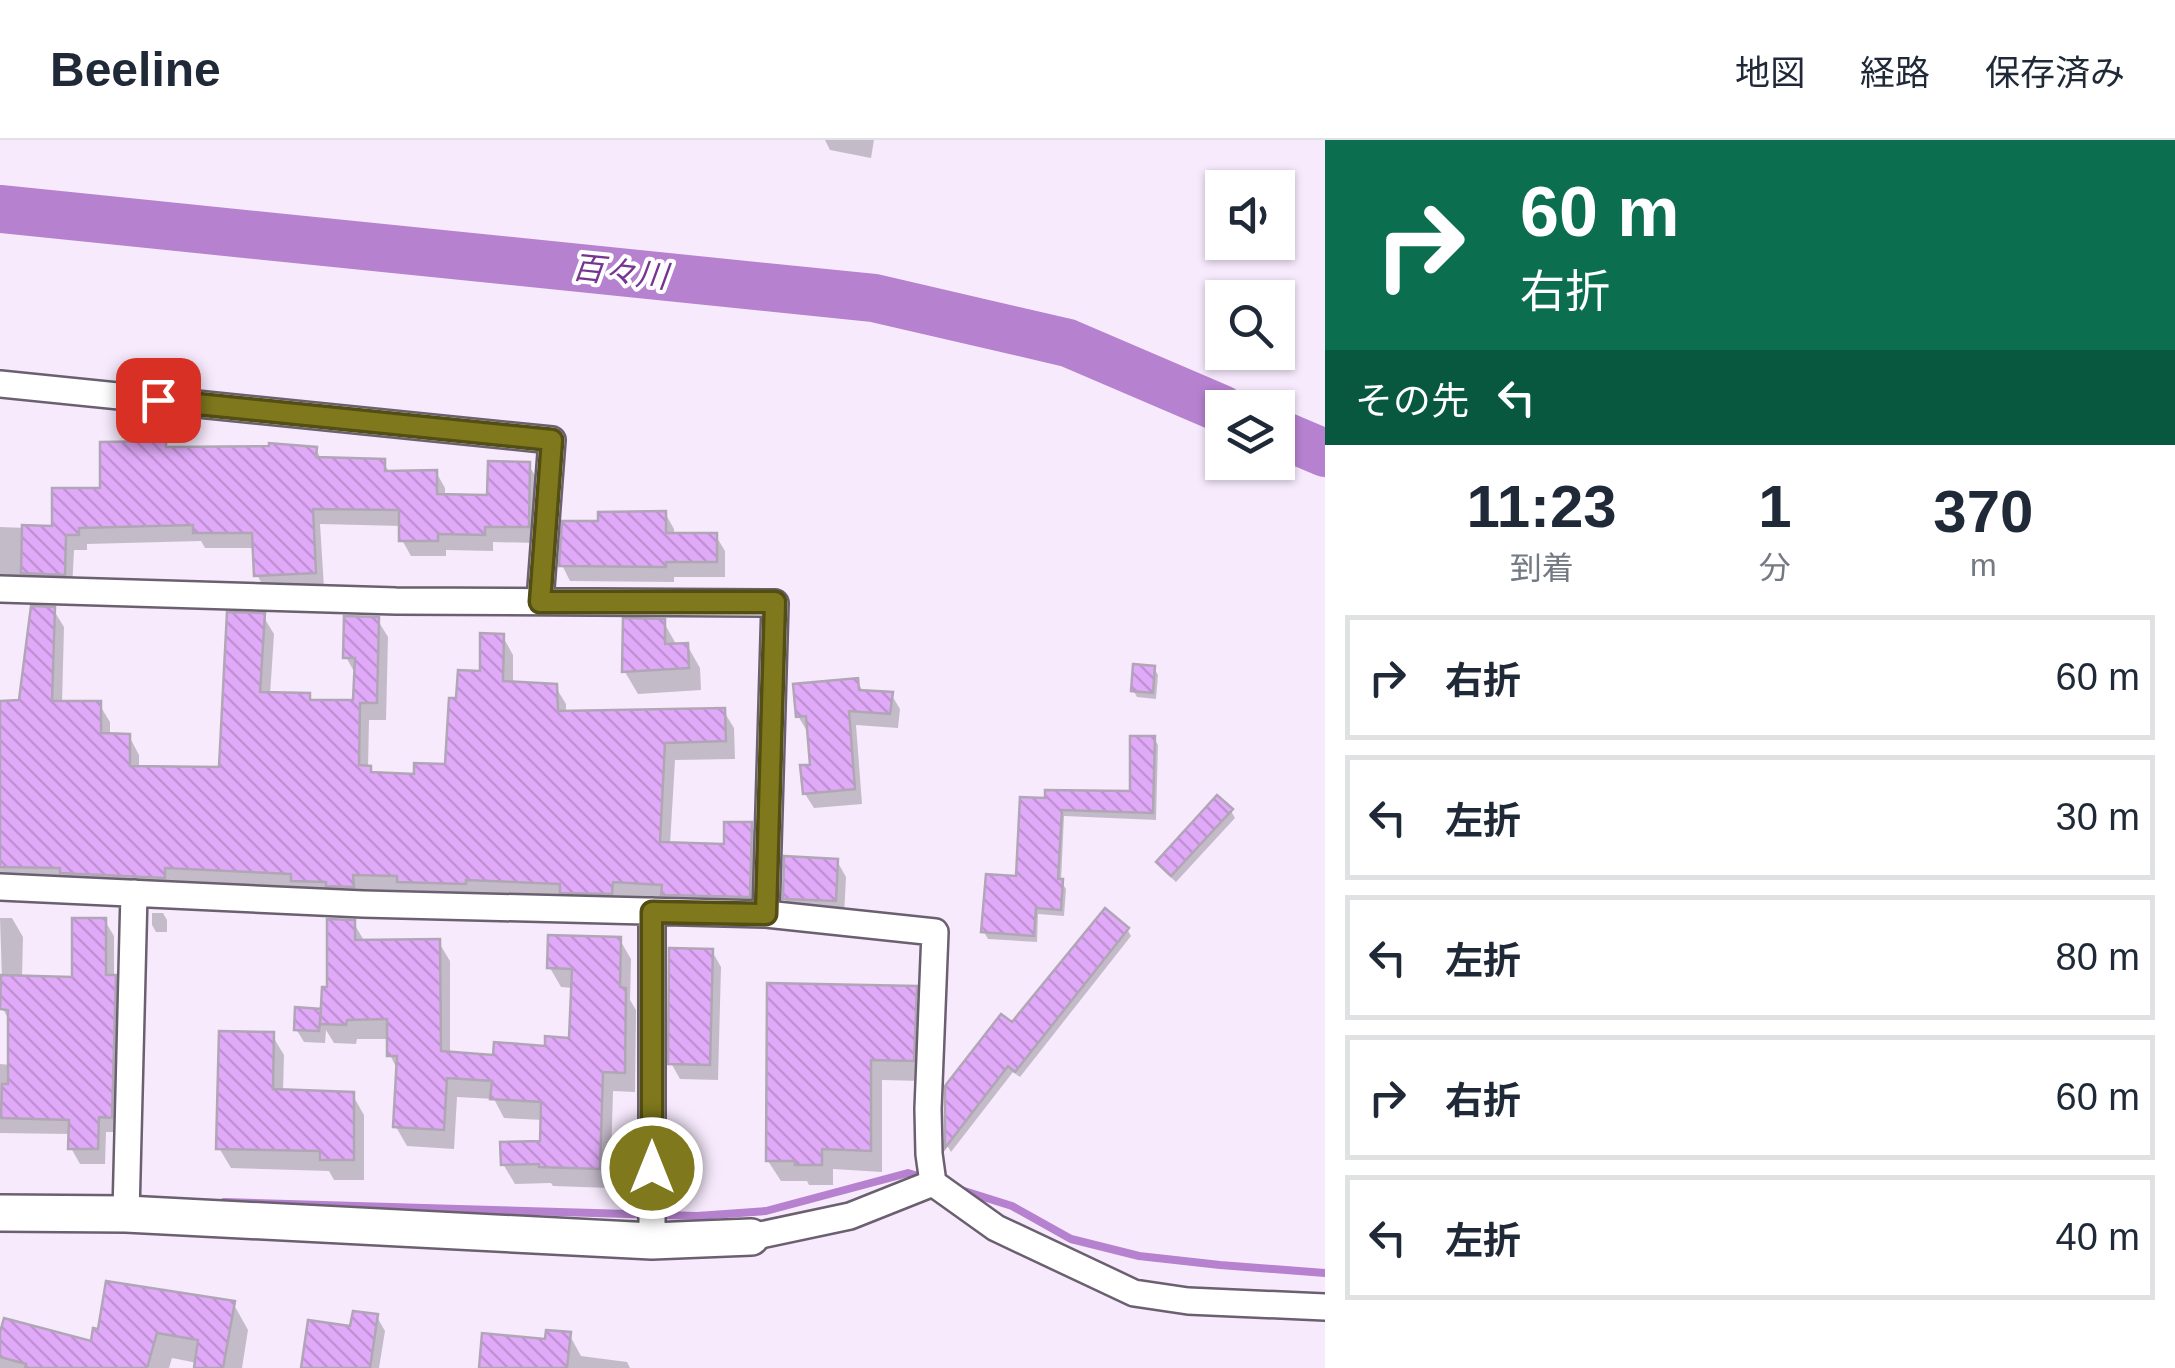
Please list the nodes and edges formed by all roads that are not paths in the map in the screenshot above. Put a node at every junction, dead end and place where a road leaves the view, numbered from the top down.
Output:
1 (0, 384) edge
2 (0, 589) edge
3 (540, 602) junction
4 (0, 887) edge
5 (134, 893) junction
6 (652, 912) junction
7 (766, 914) junction
8 (934, 1182) junction
9 (0, 1214) edge
10 (126, 1214) junction
11 (751, 1237) joint
12 (652, 1241) junction
13 (1325, 1308) edge

1 - 3 street
2 - 3 street
3 - 7 street
4 - 5 street
5 - 6 street
5 - 10 street
6 - 7 street
6 - 12 street
7 - 8 street
8 - 11 street
8 - 13 street
9 - 10 street
10 - 12 street
11 - 12 street

